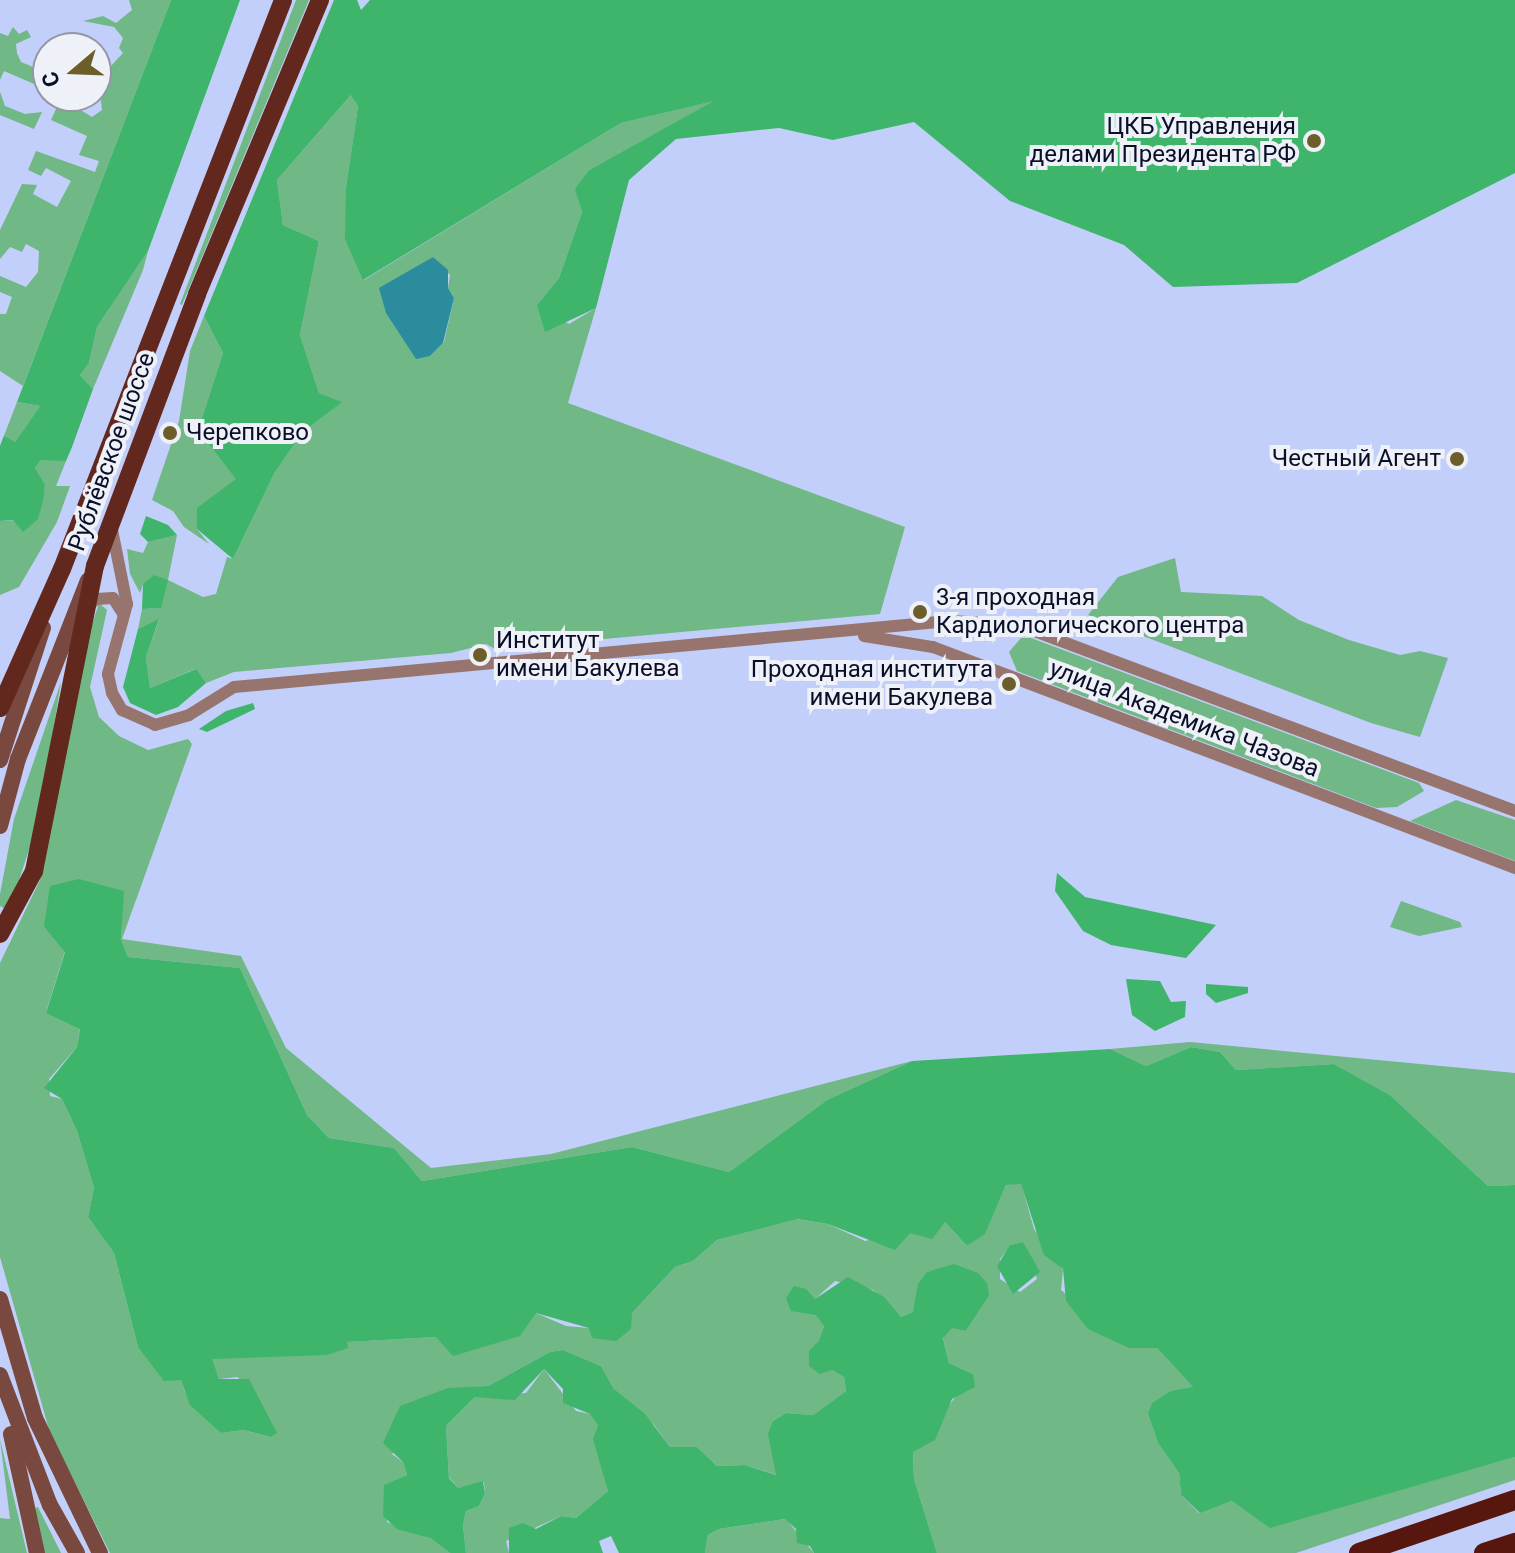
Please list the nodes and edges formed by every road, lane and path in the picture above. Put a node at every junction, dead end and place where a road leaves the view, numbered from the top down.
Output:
1 (283, 0) edge
2 (320, 0) edge
3 (110, 523) junction
4 (95, 566) junction
5 (62, 569) junction
6 (86, 608) junction
7 (124, 615) junction
8 (833, 635) junction
9 (0, 708) edge
10 (0, 760) edge
11 (1515, 811) edge
12 (0, 826) edge
13 (1515, 868) edge
14 (0, 934) edge
15 (0, 1299) edge
16 (0, 1376) edge
17 (1515, 1500) edge
18 (1515, 1543) edge
19 (1487, 1552) edge
20 (37, 1553) edge
21 (77, 1553) edge
22 (100, 1553) edge
23 (1359, 1553) edge

1 - 5 main road, Рублёвское шоссе
2 - 3 main road, Рублёвское шоссе
3 - 4 main road, Рублёвское шоссе
3 - 7 street, улица Академика Чазова
4 - 6 main road, Рублёвское шоссе
4 - 12 main road
5 - 9 main road, Рублёвское шоссе
5 - 10 main road
6 - 7 street
6 - 14 main road, Рублёвское шоссе
7 - 8 street, улица Академика Чазова
8 - 11 street, улица Академика Чазова
8 - 13 street, улица Академика Чазова
15 - 22 main road
16 - 20 main road
16 - 21 main road
17 - 23 highway
18 - 19 highway

